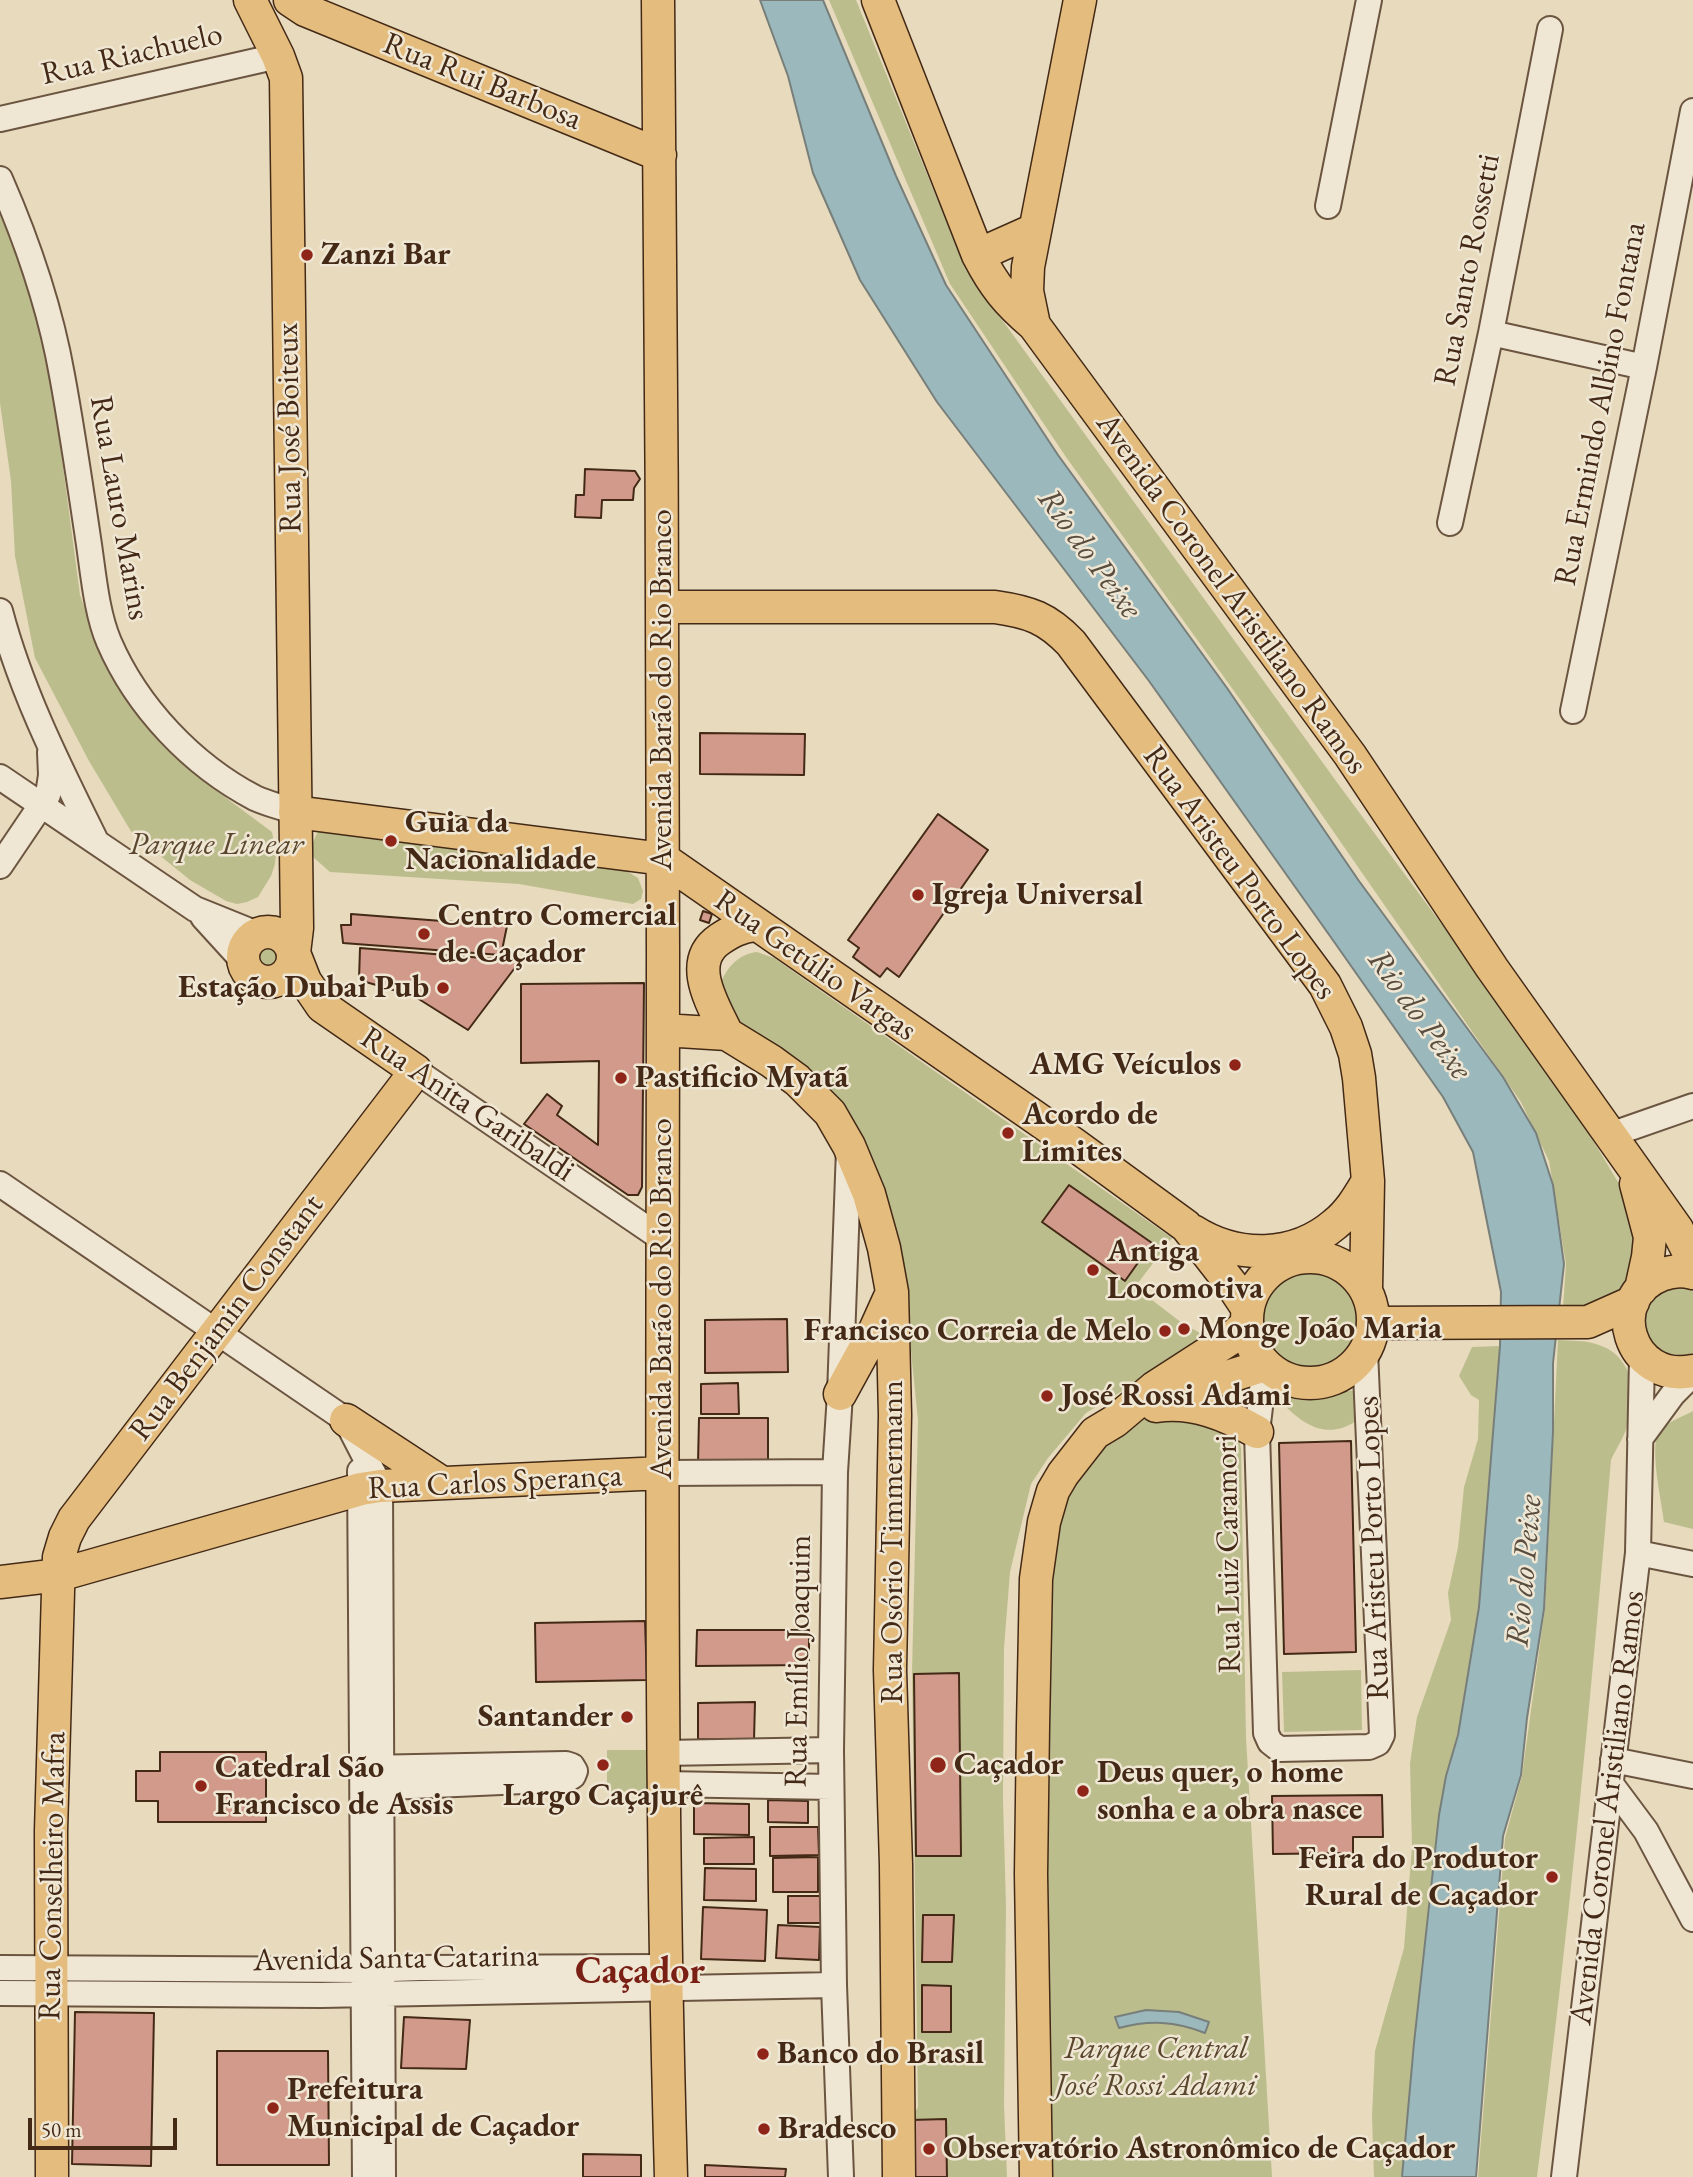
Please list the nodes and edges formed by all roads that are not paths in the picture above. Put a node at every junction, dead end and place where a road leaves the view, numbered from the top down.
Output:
1 (250, 0) edge
2 (658, 0) edge
3 (878, 0) edge
4 (1080, 0) edge
5 (1369, 0) edge
6 (297, 5) edge
7 (1550, 29) dead end
8 (278, 56) junction
9 (1693, 111) edge
10 (0, 118) edge
11 (660, 155) junction
12 (0, 179) edge
13 (1328, 206) dead end
14 (1034, 230) junction
15 (978, 255) junction
16 (1034, 325) junction
17 (1491, 333) junction
18 (1644, 367) junction
19 (1450, 523) dead end
20 (663, 607) junction
21 (0, 611) edge
22 (1573, 711) dead end
23 (50, 748) junction
24 (0, 777) edge
25 (41, 805) junction
26 (295, 812) junction
27 (96, 841) junction
28 (663, 859) junction
29 (296, 865) junction
30 (0, 866) edge
31 (755, 925) junction
32 (254, 943) junction
33 (294, 953) junction
34 (663, 1030) junction
35 (727, 1034) junction
36 (416, 1071) junction
37 (1693, 1106) edge
38 (1610, 1135) junction
39 (849, 1146) junction
40 (1631, 1166) junction
41 (1368, 1181) junction
42 (0, 1184) edge
43 (1186, 1226) junction
44 (661, 1238) junction
45 (1693, 1261) edge
46 (1693, 1273) edge
47 (1366, 1289) junction
48 (892, 1292) junction
49 (1637, 1295) junction
50 (1247, 1317) junction
51 (1579, 1322) junction
52 (218, 1330) junction
53 (1369, 1337) junction
54 (1637, 1349) junction
55 (1265, 1364) junction
56 (1693, 1372) edge
57 (840, 1394) junction
58 (1155, 1407) junction
59 (346, 1420) junction
60 (1115, 1421) junction
61 (1257, 1432) junction
62 (1640, 1439) junction
63 (835, 1472) junction
64 (663, 1473) junction
65 (442, 1483) junction
66 (371, 1487) junction
67 (1638, 1553) junction
68 (1693, 1564) edge
69 (59, 1575) junction
70 (0, 1582) edge
71 (1270, 1742) joint
72 (831, 1750) junction
73 (664, 1753) junction
74 (1612, 1772) junction
75 (1693, 1776) edge
76 (372, 1778) junction
77 (664, 1784) junction
78 (831, 1787) junction
79 (1693, 1919) edge
80 (0, 1968) edge
81 (665, 1978) junction
82 (51, 1980) junction
83 (373, 1982) junction
84 (834, 1985) junction
85 (0, 1993) edge
86 (374, 2172) edge
87 (52, 2177) edge
88 (671, 2177) edge
89 (841, 2177) edge
90 (899, 2177) edge
91 (1036, 2177) edge
92 (1564, 2177) edge

1 - 8 main road, Rua José Boiteux
2 - 11 main road, Avenida Barão do Rio Branco
3 - 15 main road, Avenida Coronel Aristiliano Ramos
4 - 14 main road
5 - 13 street
6 - 8 main road, Rua Rui Barbosa
6 - 11 main road, Rua Rui Barbosa
7 - 17 street, Rua Santo Rossetti
8 - 10 street, Rua Riachuelo
8 - 26 main road, Rua José Boiteux
9 - 18 street, Rua Ermindo Albino Fontana
11 - 20 main road, Avenida Barão do Rio Branco
12 - 26 street, Rua Lauro Marins
14 - 15 main road
14 - 16 main road
15 - 16 main road, Avenida Coronel Aristiliano Ramos
16 - 38 main road, Avenida Coronel Aristiliano Ramos
17 - 18 street
17 - 19 street, Rua Santo Rossetti
18 - 22 street, Rua Ermindo Albino Fontana
20 - 28 main road, Avenida Barão do Rio Branco
20 - 41 main road, Rua Aristeu Porto Lopes
21 - 23 street
23 - 25 street
23 - 27 street
24 - 25 street
25 - 27 street
25 - 30 street
26 - 28 main road, Rua Getúlio Vargas
26 - 29 main road, Rua José Boiteux
27 - 32 street
28 - 31 main road, Rua Getúlio Vargas
28 - 34 main road, Avenida Barão do Rio Branco
29 - 32 main road, Rua José Boiteux
29 - 33 main road, Rua José Boiteux
31 - 35 main road
31 - 43 main road, Rua Getúlio Vargas
32 - 33 main road
32 - 33 main road
33 - 36 main road, Rua Anita Garibaldi
34 - 35 main road, Rua Osório Timmermann
34 - 44 main road, Avenida Barão do Rio Branco
35 - 39 main road, Rua Osório Timmermann
36 - 44 street, Rua Anita Garibaldi
36 - 52 main road, Rua Benjamin Constant
37 - 38 street
38 - 40 main road, Avenida Coronel Aristiliano Ramos
39 - 48 main road, Rua Osório Timmermann
39 - 57 street, Rua Emílio Joaquim
40 - 45 main road, Avenida Coronel Aristiliano Ramos
40 - 49 main road, Avenida Coronel Aristiliano Ramos
41 - 43 main road
41 - 47 main road, Rua Aristeu Porto Lopes
42 - 52 street
43 - 50 main road, Rua Getúlio Vargas
44 - 64 main road, Avenida Barão do Rio Branco
46 - 49 main road
47 - 50 main road
47 - 53 main road
48 - 57 main road
48 - 90 main road, Rua Osório Timmermann
49 - 51 main road
49 - 54 main road, Avenida Coronel Aristiliano Ramos
50 - 55 main road
50 - 60 main road
51 - 53 main road
51 - 54 main road
52 - 59 street
52 - 69 main road, Rua Benjamin Constant
53 - 55 main road
53 - 71 street, Rua Aristeu Porto Lopes
54 - 56 main road
54 - 62 street, Avenida Coronel Aristiliano Ramos
55 - 58 main road
55 - 61 street, Rua Luiz Caramori
56 - 62 street
57 - 63 street, Rua Emílio Joaquim
58 - 60 main road
58 - 61 main road
59 - 65 main road
59 - 66 street
60 - 91 main road
61 - 71 street, Rua Luiz Caramori
62 - 67 street, Avenida Coronel Aristiliano Ramos
63 - 64 street, Rua Carlos Sperança
63 - 72 street, Rua Emílio Joaquim
64 - 65 main road, Rua Carlos Sperança
64 - 73 main road, Avenida Barão do Rio Branco
65 - 66 main road, Rua Carlos Sperança
66 - 69 main road, Rua Carlos Sperança
66 - 76 street
67 - 68 street
67 - 74 street, Avenida Coronel Aristiliano Ramos
69 - 70 main road, Rua Carlos Sperança
69 - 82 main road, Rua Conselheiro Mafra
72 - 73 street
72 - 78 street, Rua Emílio Joaquim
73 - 77 main road, Avenida Barão do Rio Branco
74 - 75 street
74 - 79 street
74 - 92 street, Avenida Coronel Aristiliano Ramos
76 - 76 street
76 - 83 street
77 - 78 street
77 - 81 main road, Avenida Barão do Rio Branco
78 - 84 street, Rua Emílio Joaquim
80 - 82 street, Avenida Santa Catarina
81 - 83 street, Avenida Santa Catarina
81 - 84 street, Avenida Santa Catarina
81 - 88 main road, Avenida Barão do Rio Branco
82 - 83 street, Avenida Santa Catarina
82 - 85 street, Avenida Santa Catarina
82 - 87 main road, Rua Conselheiro Mafra
83 - 86 street
84 - 89 street, Rua Emílio Joaquim

